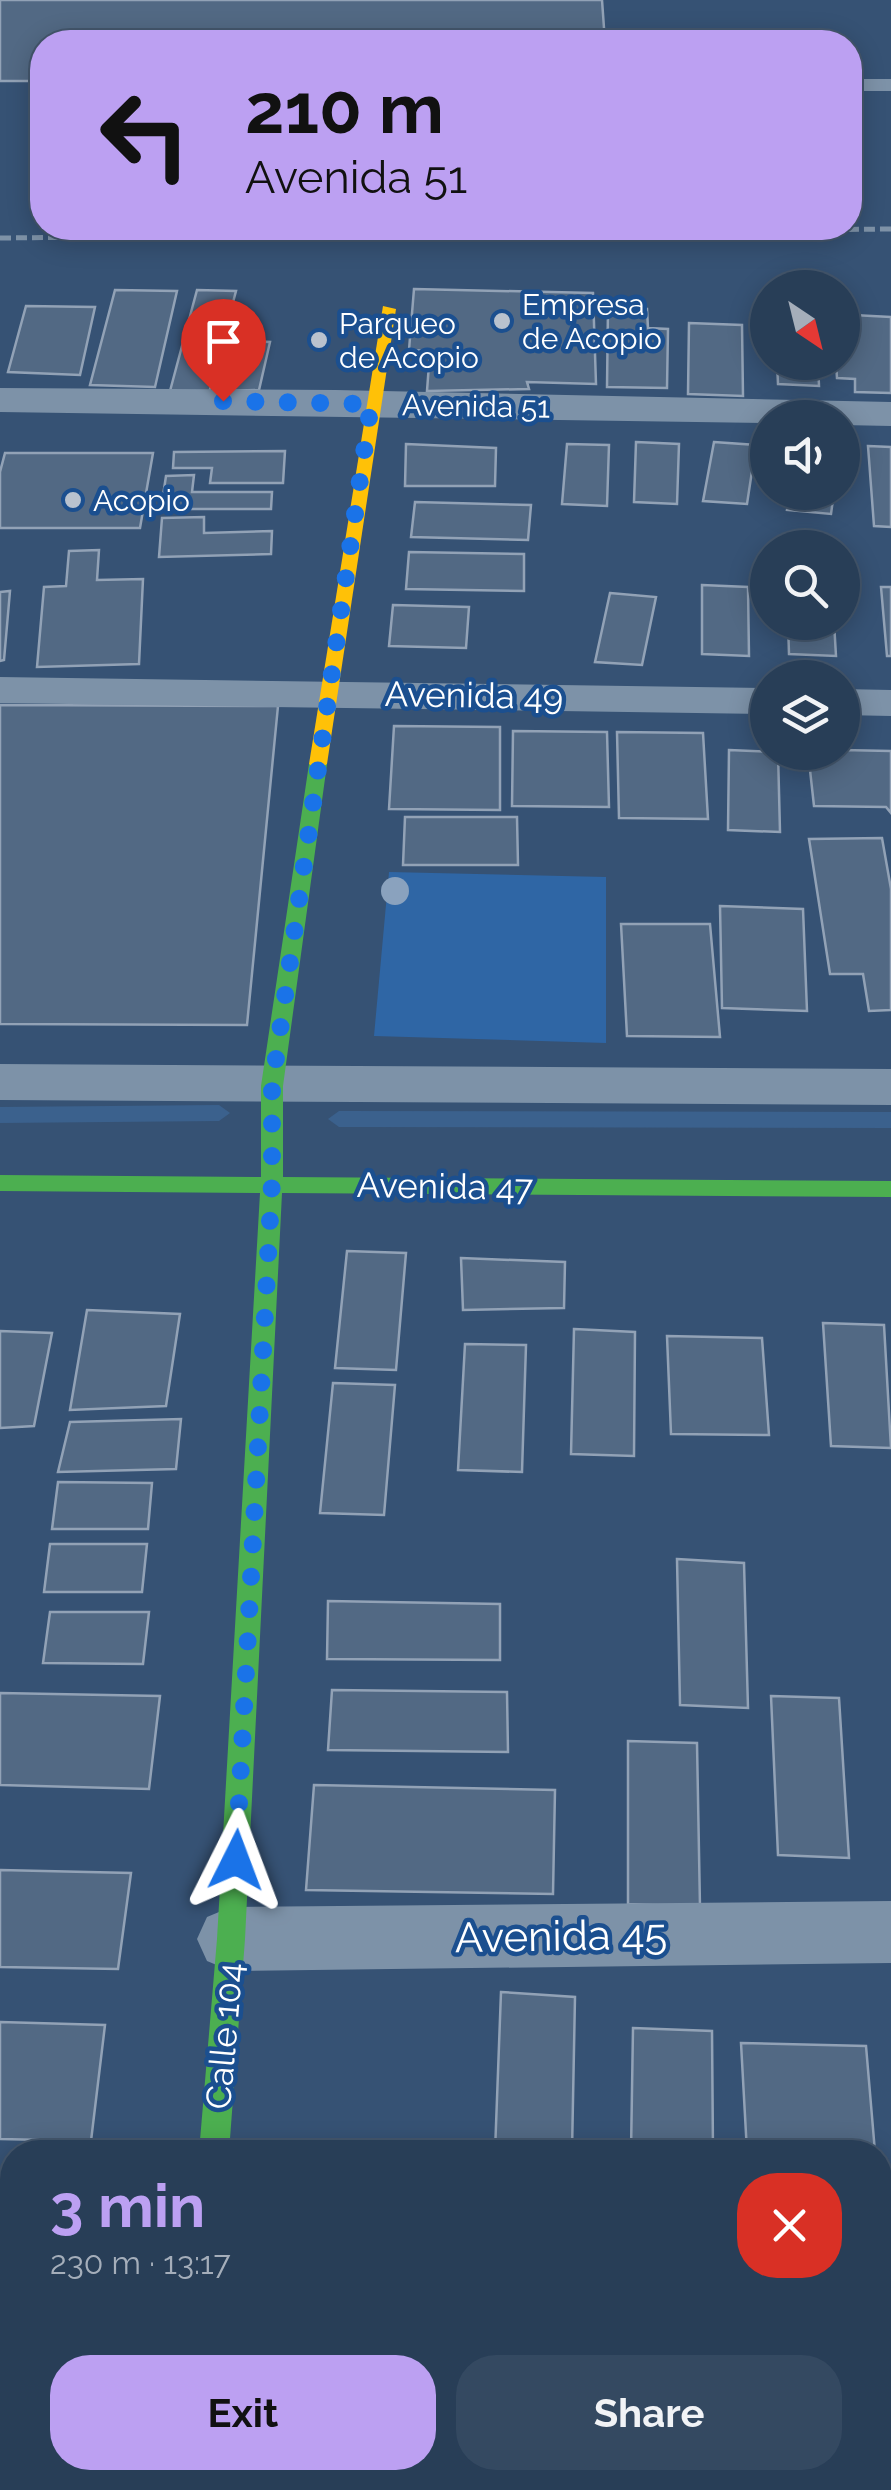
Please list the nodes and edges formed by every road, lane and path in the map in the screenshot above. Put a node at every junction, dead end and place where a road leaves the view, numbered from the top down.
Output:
1 (862, 85) edge
2 (891, 85) edge
3 (388, 308) dead end
4 (347, 397) junction
5 (0, 400) edge
6 (891, 414) edge
7 (0, 690) edge
8 (328, 692) junction
9 (750, 701) edge
10 (860, 702) edge
11 (891, 703) edge
12 (0, 1082) edge
13 (272, 1086) junction
14 (891, 1087) edge
15 (272, 1182) junction
16 (0, 1183) edge
17 (891, 1189) edge
18 (891, 1932) edge
19 (231, 1939) junction
20 (215, 2140) edge

1 - 2 lane
3 - 4 street, Calle 104
4 - 5 street, Avenida 51
4 - 6 street, Avenida 51
4 - 8 street, Calle 104
7 - 8 street, Avenida 49
8 - 9 street, Avenida 49
8 - 13 street, Calle 104
10 - 11 street
12 - 13 street
13 - 14 street
13 - 15 street, Calle 104
15 - 16 street, Avenida 47
15 - 17 street, Avenida 47
15 - 19 street, Calle 104
18 - 19 street, Avenida 45
19 - 20 street, Calle 104

